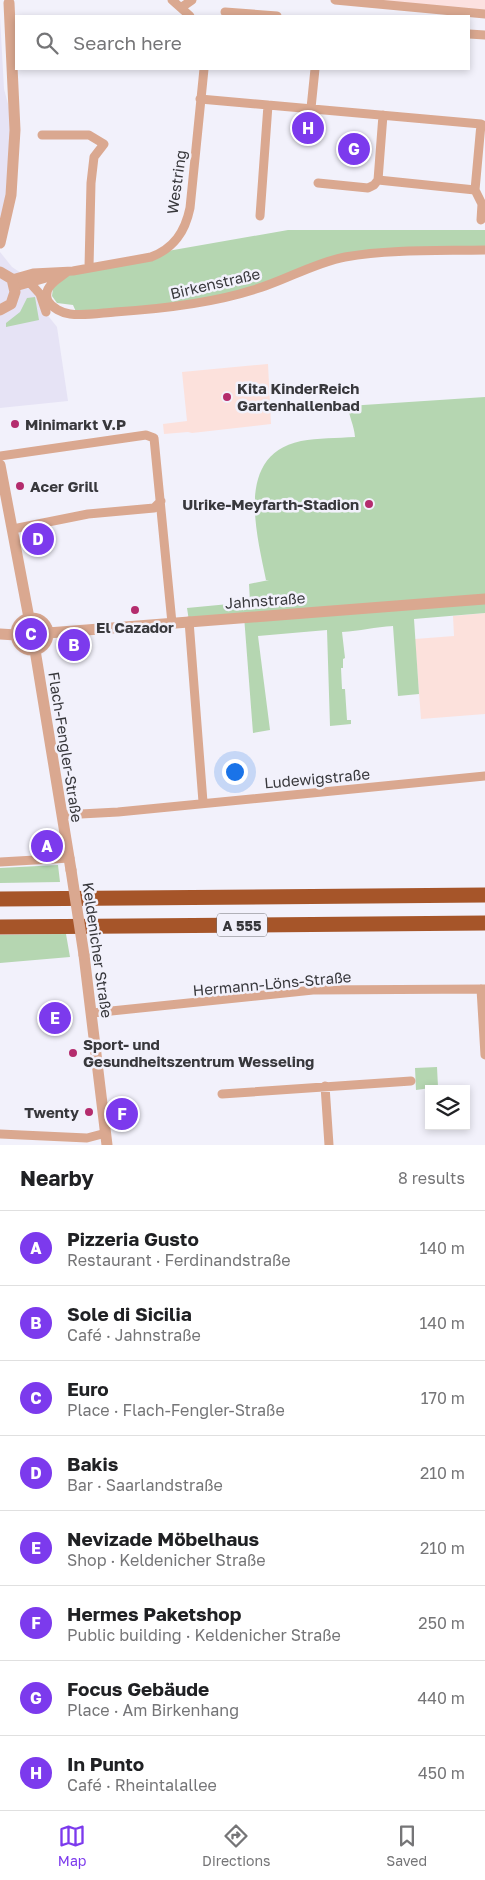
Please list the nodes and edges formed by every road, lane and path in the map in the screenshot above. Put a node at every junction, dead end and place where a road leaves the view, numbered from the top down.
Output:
1 (172, 0) edge
2 (192, 0) edge
3 (336, 0) edge
4 (9, 3) dead end
5 (182, 7) junction
6 (225, 12) dead end
7 (485, 14) edge
8 (189, 15) edge
9 (264, 15) edge
10 (470, 34) edge
11 (485, 35) edge
12 (204, 70) edge
13 (315, 70) edge
14 (200, 99) junction
15 (268, 105) junction
16 (311, 108) junction
17 (383, 114) junction
18 (483, 125) edge
19 (42, 135) dead end
20 (378, 180) junction
21 (318, 183) dead end
22 (475, 190) junction
23 (260, 216) dead end
24 (481, 220) dead end
25 (0, 243) edge
26 (485, 250) edge
27 (89, 267) junction
28 (0, 272) edge
29 (66, 272) junction
30 (13, 283) junction
31 (30, 284) junction
32 (0, 310) edge
33 (46, 312) dead end
34 (0, 456) edge
35 (0, 465) edge
36 (161, 501) junction
37 (13, 529) junction
38 (485, 599) edge
39 (29, 618) junction
40 (189, 621) junction
41 (172, 623) junction
42 (48, 633) junction
43 (0, 634) edge
44 (16, 634) junction
45 (35, 650) junction
46 (485, 776) edge
47 (204, 802) junction
48 (62, 815) junction
49 (70, 859) junction
50 (0, 862) edge
51 (485, 895) edge
52 (0, 899) edge
53 (485, 923) edge
54 (0, 927) edge
55 (483, 989) edge
56 (92, 1013) junction
57 (485, 1055) edge
58 (411, 1081) dead end
59 (325, 1086) junction
60 (222, 1094) dead end
61 (106, 1133) junction
62 (0, 1134) edge
63 (107, 1145) edge
64 (329, 1145) edge

1 - 5 street
2 - 5 street
3 - 7 street
4 - 25 street
5 - 8 street
6 - 9 street
10 - 11 street
12 - 14 street, Westring
13 - 16 street
14 - 15 street
14 - 27 street, Westring
15 - 16 street
15 - 23 street
16 - 17 street
17 - 18 street
17 - 20 street
18 - 22 street
19 - 27 street
20 - 21 street
20 - 22 street
22 - 24 street
26 - 29 street, Birkenstraße
27 - 29 street, Westring
28 - 30 street
29 - 30 street, Westring
29 - 31 street, Westring
30 - 31 street, Westring
30 - 32 street
31 - 33 street
34 - 36 street
35 - 37 street
36 - 37 street
36 - 41 street
37 - 39 street
38 - 40 street, Jahnstraße
39 - 42 street
39 - 44 street
40 - 41 street, Jahnstraße
40 - 47 street
41 - 42 street, Jahnstraße
42 - 45 street
43 - 44 street
44 - 45 street
45 - 48 street, Flach-Fengler-Straße
46 - 47 street, Ludewigstraße
47 - 48 street, Ludewigstraße
48 - 49 street, Flach-Fengler-Straße
49 - 50 street
49 - 56 street, Keldenicher Straße, bridge
51 - 52 highway, A 555
53 - 54 highway, A 555
55 - 56 street, Hermann-Löns-Straße
55 - 57 street
56 - 61 street, Keldenicher Straße
58 - 59 street
59 - 60 street
59 - 64 street
61 - 62 street
61 - 63 street, Keldenicher Straße

